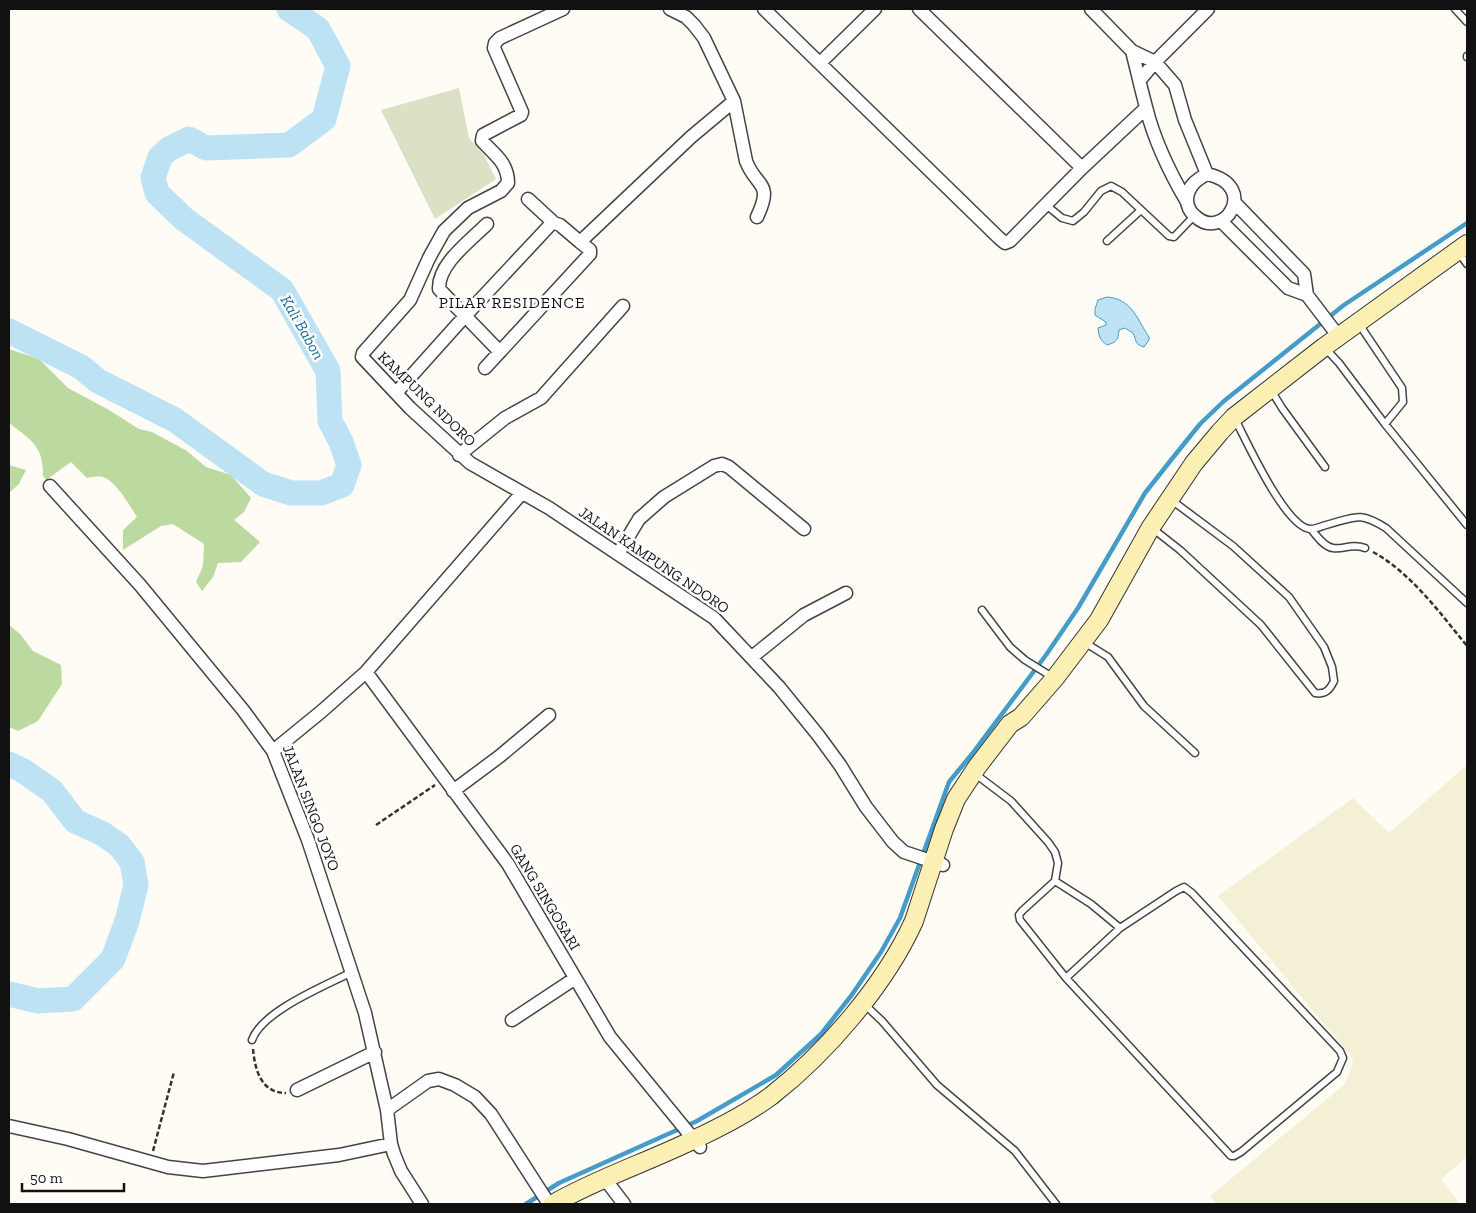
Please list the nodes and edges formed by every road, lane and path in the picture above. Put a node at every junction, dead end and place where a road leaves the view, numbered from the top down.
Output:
1 (562, 9) edge
2 (670, 9) edge
3 (764, 9) edge
4 (874, 9) edge
5 (919, 9) edge
6 (1090, 9) edge
7 (1208, 9) edge
8 (1455, 9) edge
9 (1467, 22) edge
10 (1132, 51) junction
11 (1155, 62) junction
12 (820, 63) junction
13 (1140, 80) junction
14 (734, 102) junction
15 (1146, 108) junction
16 (1082, 168) junction
17 (1208, 174) junction
18 (528, 199) dead end
19 (1187, 202) junction
20 (1235, 203) junction
21 (1046, 205) junction
22 (1141, 210) junction
23 (1194, 216) junction
24 (757, 217) dead end
25 (1221, 221) junction
26 (554, 223) junction
27 (487, 224) dead end
28 (1107, 241) dead end
29 (580, 242) junction
30 (1464, 253) edge
31 (1307, 295) junction
32 (623, 306) dead end
33 (465, 316) junction
34 (1358, 323) junction
35 (1336, 333) junction
36 (1324, 347) junction
37 (500, 352) junction
38 (485, 368) dead end
39 (1271, 389) junction
40 (396, 393) junction
41 (1234, 418) junction
42 (1385, 424) junction
43 (459, 455) junction
44 (470, 463) joint
45 (1325, 467) dead end
46 (50, 486) dead end
47 (521, 494) junction
48 (1169, 499) junction
49 (1467, 525) edge
50 (1151, 528) junction
51 (804, 529) dead end
52 (1311, 529) junction
53 (1366, 548) joint
54 (618, 554) junction
55 (846, 593) dead end
56 (1467, 603) edge
57 (982, 610) dead end
58 (1083, 641) junction
59 (1467, 646) edge
60 (752, 657) junction
61 (366, 672) junction
62 (1050, 676) junction
63 (549, 715) dead end
64 (273, 750) junction
65 (1195, 753) dead end
66 (977, 775) junction
67 (444, 779) junction
68 (453, 791) junction
69 (376, 825) dead end
70 (935, 862) junction
71 (1055, 881) junction
72 (1120, 928) junction
73 (352, 972) junction
74 (1066, 978) junction
75 (574, 979) junction
76 (866, 1006) junction
77 (512, 1020) dead end
78 (252, 1040) joint
79 (375, 1052) junction
80 (174, 1072) dead end
81 (298, 1090) joint
82 (387, 1110) junction
83 (9, 1126) edge
84 (694, 1141) junction
85 (391, 1144) junction
86 (150, 1162) junction
87 (607, 1182) junction
88 (422, 1204) edge
89 (550, 1204) edge
90 (572, 1204) edge
91 (624, 1204) edge
92 (1056, 1204) edge

1 - 40 street, KAMPUNG NDORO
2 - 14 street
3 - 12 street
4 - 12 street
5 - 16 street
6 - 10 street
7 - 11 street
8 - 9 lane
10 - 11 street
10 - 13 street
11 - 13 street
11 - 17 street
12 - 21 street
13 - 15 street
14 - 24 street
14 - 29 street
15 - 16 street
15 - 19 street
16 - 21 street
17 - 19 street
17 - 20 street
18 - 26 street
19 - 23 street
20 - 25 street
20 - 31 street
21 - 22 lane
22 - 23 lane
22 - 28 lane
23 - 25 street
25 - 31 street
26 - 29 street
26 - 33 street
27 - 33 street
29 - 37 street
30 - 34 main road
31 - 35 street
32 - 43 street
33 - 37 street
33 - 40 street
34 - 35 main road
34 - 42 lane
35 - 36 main road
36 - 39 main road
36 - 42 lane
37 - 38 street
39 - 41 main road
39 - 45 lane
40 - 43 street, KAMPUNG NDORO
41 - 48 main road
41 - 52 lane
42 - 49 lane
43 - 44 street, KAMPUNG NDORO
44 - 47 street, JALAN KAMPUNG NDORO
46 - 64 street, JALAN SINGO JOYO
47 - 54 street, JALAN KAMPUNG NDORO
47 - 61 street
48 - 50 main road
48 - 50 lane
50 - 58 main road
51 - 54 street
52 - 53 lane
52 - 56 lane
53 - 59 path
54 - 60 street, JALAN KAMPUNG NDORO
55 - 60 street
57 - 62 lane
58 - 62 main road
58 - 65 lane
60 - 70 street, JALAN KAMPUNG NDORO
61 - 64 street
61 - 67 street, GANG SINGOSARI
62 - 66 main road
63 - 68 street
64 - 73 street, JALAN SINGO JOYO
66 - 70 main road
66 - 71 lane
67 - 68 street, GANG SINGOSARI
67 - 69 path
68 - 75 street, GANG SINGOSARI
70 - 76 main road
71 - 72 lane
71 - 74 lane
72 - 74 lane
72 - 74 lane
73 - 78 lane
73 - 79 street, JALAN SINGO JOYO
75 - 77 street
75 - 84 street, GANG SINGOSARI
76 - 84 main road
76 - 92 lane
78 - 81 path
79 - 81 street
79 - 82 street, JALAN SINGO JOYO
80 - 86 path
82 - 85 street, JALAN SINGO JOYO
82 - 89 street
83 - 86 street
84 - 87 main road
85 - 86 street
85 - 88 street, JALAN SINGO JOYO
87 - 89 main road
87 - 90 main road
87 - 91 street

